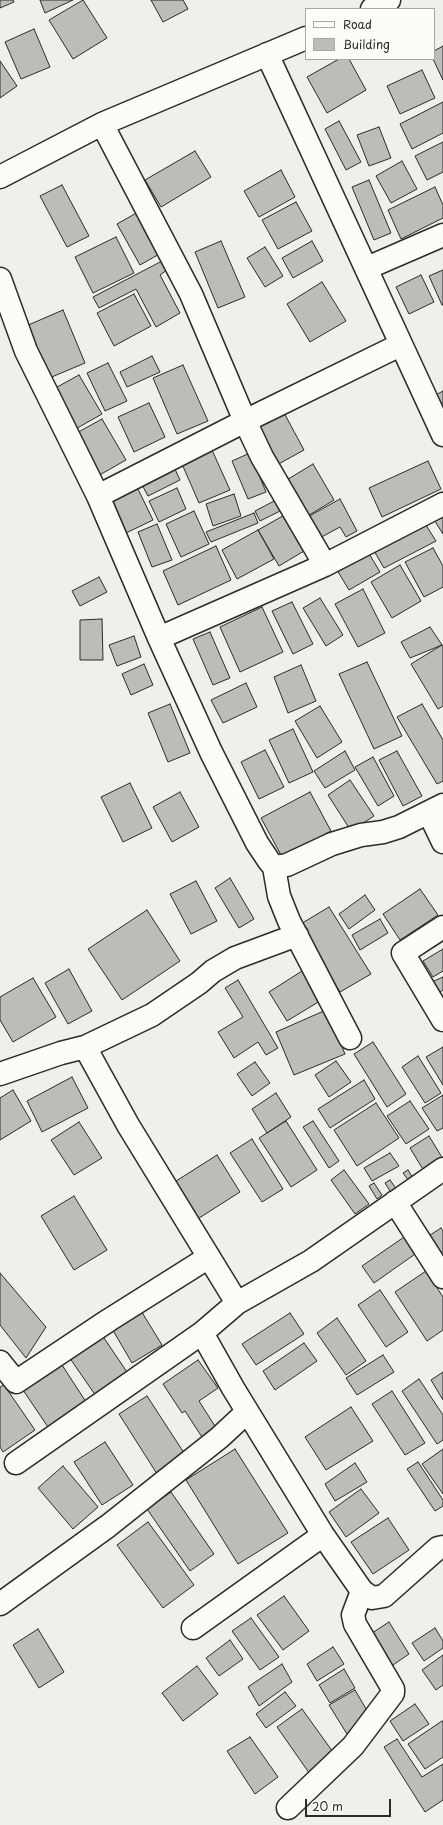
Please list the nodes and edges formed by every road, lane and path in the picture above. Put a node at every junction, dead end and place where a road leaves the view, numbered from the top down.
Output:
1 (390, 0) edge
2 (374, 8) edge
3 (305, 38) edge
4 (267, 54) junction
5 (102, 124) junction
6 (0, 177) edge
7 (443, 234) edge
8 (367, 268) junction
9 (0, 279) edge
10 (400, 345) junction
11 (245, 421) junction
12 (443, 435) edge
13 (98, 496) junction
14 (443, 504) edge
15 (325, 565) junction
16 (159, 638) junction
17 (436, 809) edge
18 (443, 842) edge
19 (274, 867) junction
20 (443, 926) edge
21 (297, 936) junction
22 (443, 1020) edge
23 (350, 1038) dead end
24 (85, 1047) junction
25 (0, 1074) edge
26 (443, 1169) edge
27 (395, 1202) junction
28 (209, 1257) junction
29 (443, 1277) edge
30 (237, 1304) junction
31 (202, 1333) junction
32 (0, 1362) edge
33 (248, 1412) junction
34 (16, 1463) dead end
35 (323, 1535) junction
36 (443, 1547) edge
37 (362, 1591) junction
38 (0, 1604) edge
39 (193, 1628) dead end
40 (288, 1808) dead end

1 - 2 street
3 - 4 street
4 - 5 street
4 - 8 street
5 - 6 street
5 - 11 street
7 - 8 street
8 - 10 street
9 - 13 street
10 - 11 street
10 - 12 street
11 - 13 street
11 - 15 street
13 - 16 street
14 - 15 street
15 - 16 street
16 - 19 street
17 - 18 street
17 - 19 street
19 - 21 street
20 - 22 street
21 - 23 street
21 - 24 street
24 - 25 street
24 - 28 street
26 - 27 street
27 - 29 street
27 - 30 street
28 - 30 street
28 - 32 street
30 - 31 street
31 - 33 street
31 - 34 street
33 - 35 street
33 - 38 street
35 - 37 street
35 - 39 street
36 - 37 street
37 - 40 street

